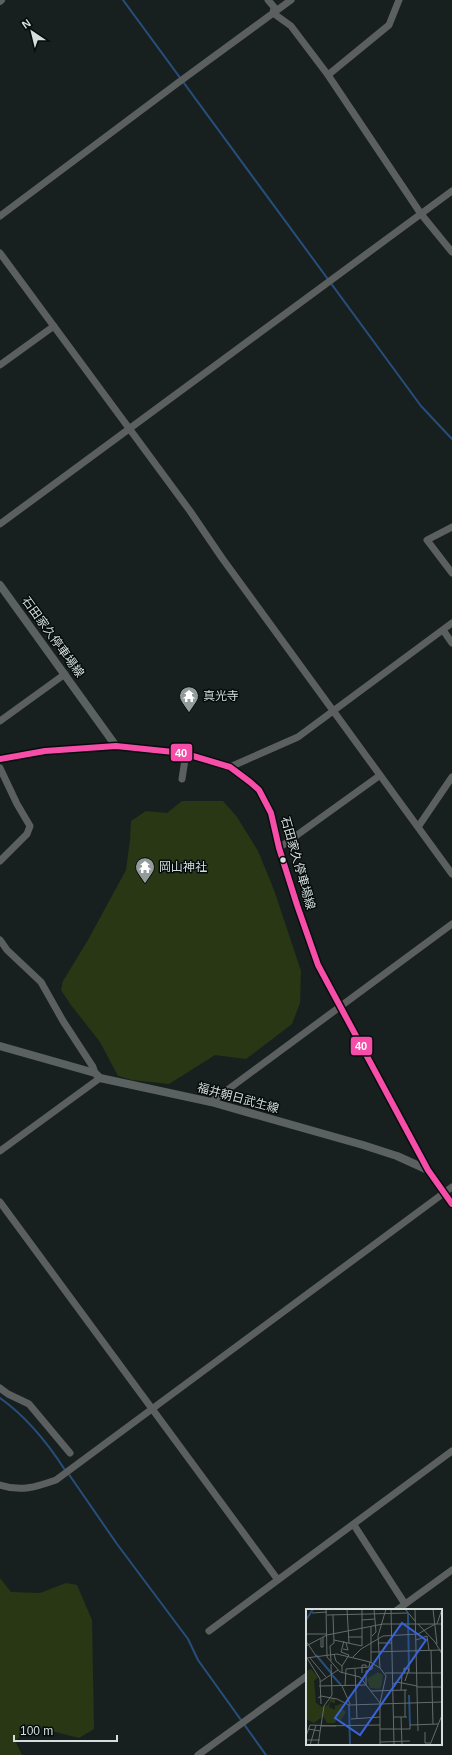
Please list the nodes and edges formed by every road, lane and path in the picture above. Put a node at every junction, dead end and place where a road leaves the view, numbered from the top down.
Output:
1 (268, 0) edge
2 (291, 0) edge
3 (399, 0) edge
4 (273, 13) junction
5 (328, 75) junction
6 (452, 191) edge
7 (421, 214) junction
8 (0, 216) edge
9 (0, 252) edge
10 (452, 252) edge
11 (54, 326) junction
12 (0, 366) edge
13 (129, 429) junction
14 (0, 524) edge
15 (452, 527) edge
16 (452, 573) edge
17 (0, 585) edge
18 (452, 623) edge
19 (443, 630) junction
20 (452, 643) edge
21 (65, 674) junction
22 (333, 711) junction
23 (0, 721) edge
24 (116, 746) junction
25 (186, 753) junction
26 (0, 759) edge
27 (230, 767) junction
28 (0, 768) edge
29 (379, 776) junction
30 (452, 777) edge
31 (182, 779) dead end
32 (418, 827) junction
33 (279, 848) junction
34 (0, 861) edge
35 (452, 874) edge
36 (452, 924) edge
37 (0, 940) edge
38 (340, 1006) junction
39 (0, 1046) edge
40 (97, 1075) junction
41 (211, 1102) junction
42 (0, 1151) edge
43 (428, 1170) junction
44 (452, 1188) edge
45 (444, 1193) junction
46 (0, 1202) edge
47 (452, 1204) edge
48 (0, 1388) edge
49 (152, 1409) junction
50 (452, 1451) edge
51 (70, 1452) dead end
52 (0, 1485) edge
53 (354, 1525) junction
54 (452, 1570) edge
55 (278, 1580) junction
56 (405, 1604) junction
57 (398, 1609) edge
58 (209, 1631) dead end
59 (306, 1677) edge
60 (198, 1755) edge

1 - 4 street
2 - 4 street
3 - 5 street
4 - 5 street
4 - 8 street
5 - 7 street
6 - 7 street
7 - 10 street
7 - 13 street
9 - 11 street
11 - 12 street
11 - 13 street
13 - 14 street
13 - 22 street
15 - 16 street
17 - 21 main road, 石田家久停車場線
18 - 19 street
19 - 20 street
19 - 22 street
21 - 23 street
21 - 24 main road, 石田家久停車場線
22 - 27 street
22 - 29 street
24 - 25 main road, 石田家久停車場線
24 - 26 street
25 - 27 main road, 石田家久停車場線
25 - 31 street
27 - 33 main road, 石田家久停車場線
28 - 34 street
29 - 32 street
29 - 33 street
30 - 32 street
32 - 35 street
33 - 38 main road, 石田家久停車場線
36 - 38 street
37 - 40 street
38 - 41 street
38 - 43 main road, 石田家久停車場線
39 - 40 main road, 福井朝日武生線
40 - 41 main road, 福井朝日武生線
40 - 42 street
41 - 43 main road, 福井朝日武生線
43 - 45 main road
44 - 45 street
45 - 47 main road
45 - 49 street
46 - 49 street
48 - 51 street
49 - 52 street
49 - 55 street
50 - 53 street
53 - 55 street
53 - 56 street
54 - 56 street
55 - 58 street
56 - 57 street
59 - 60 street

